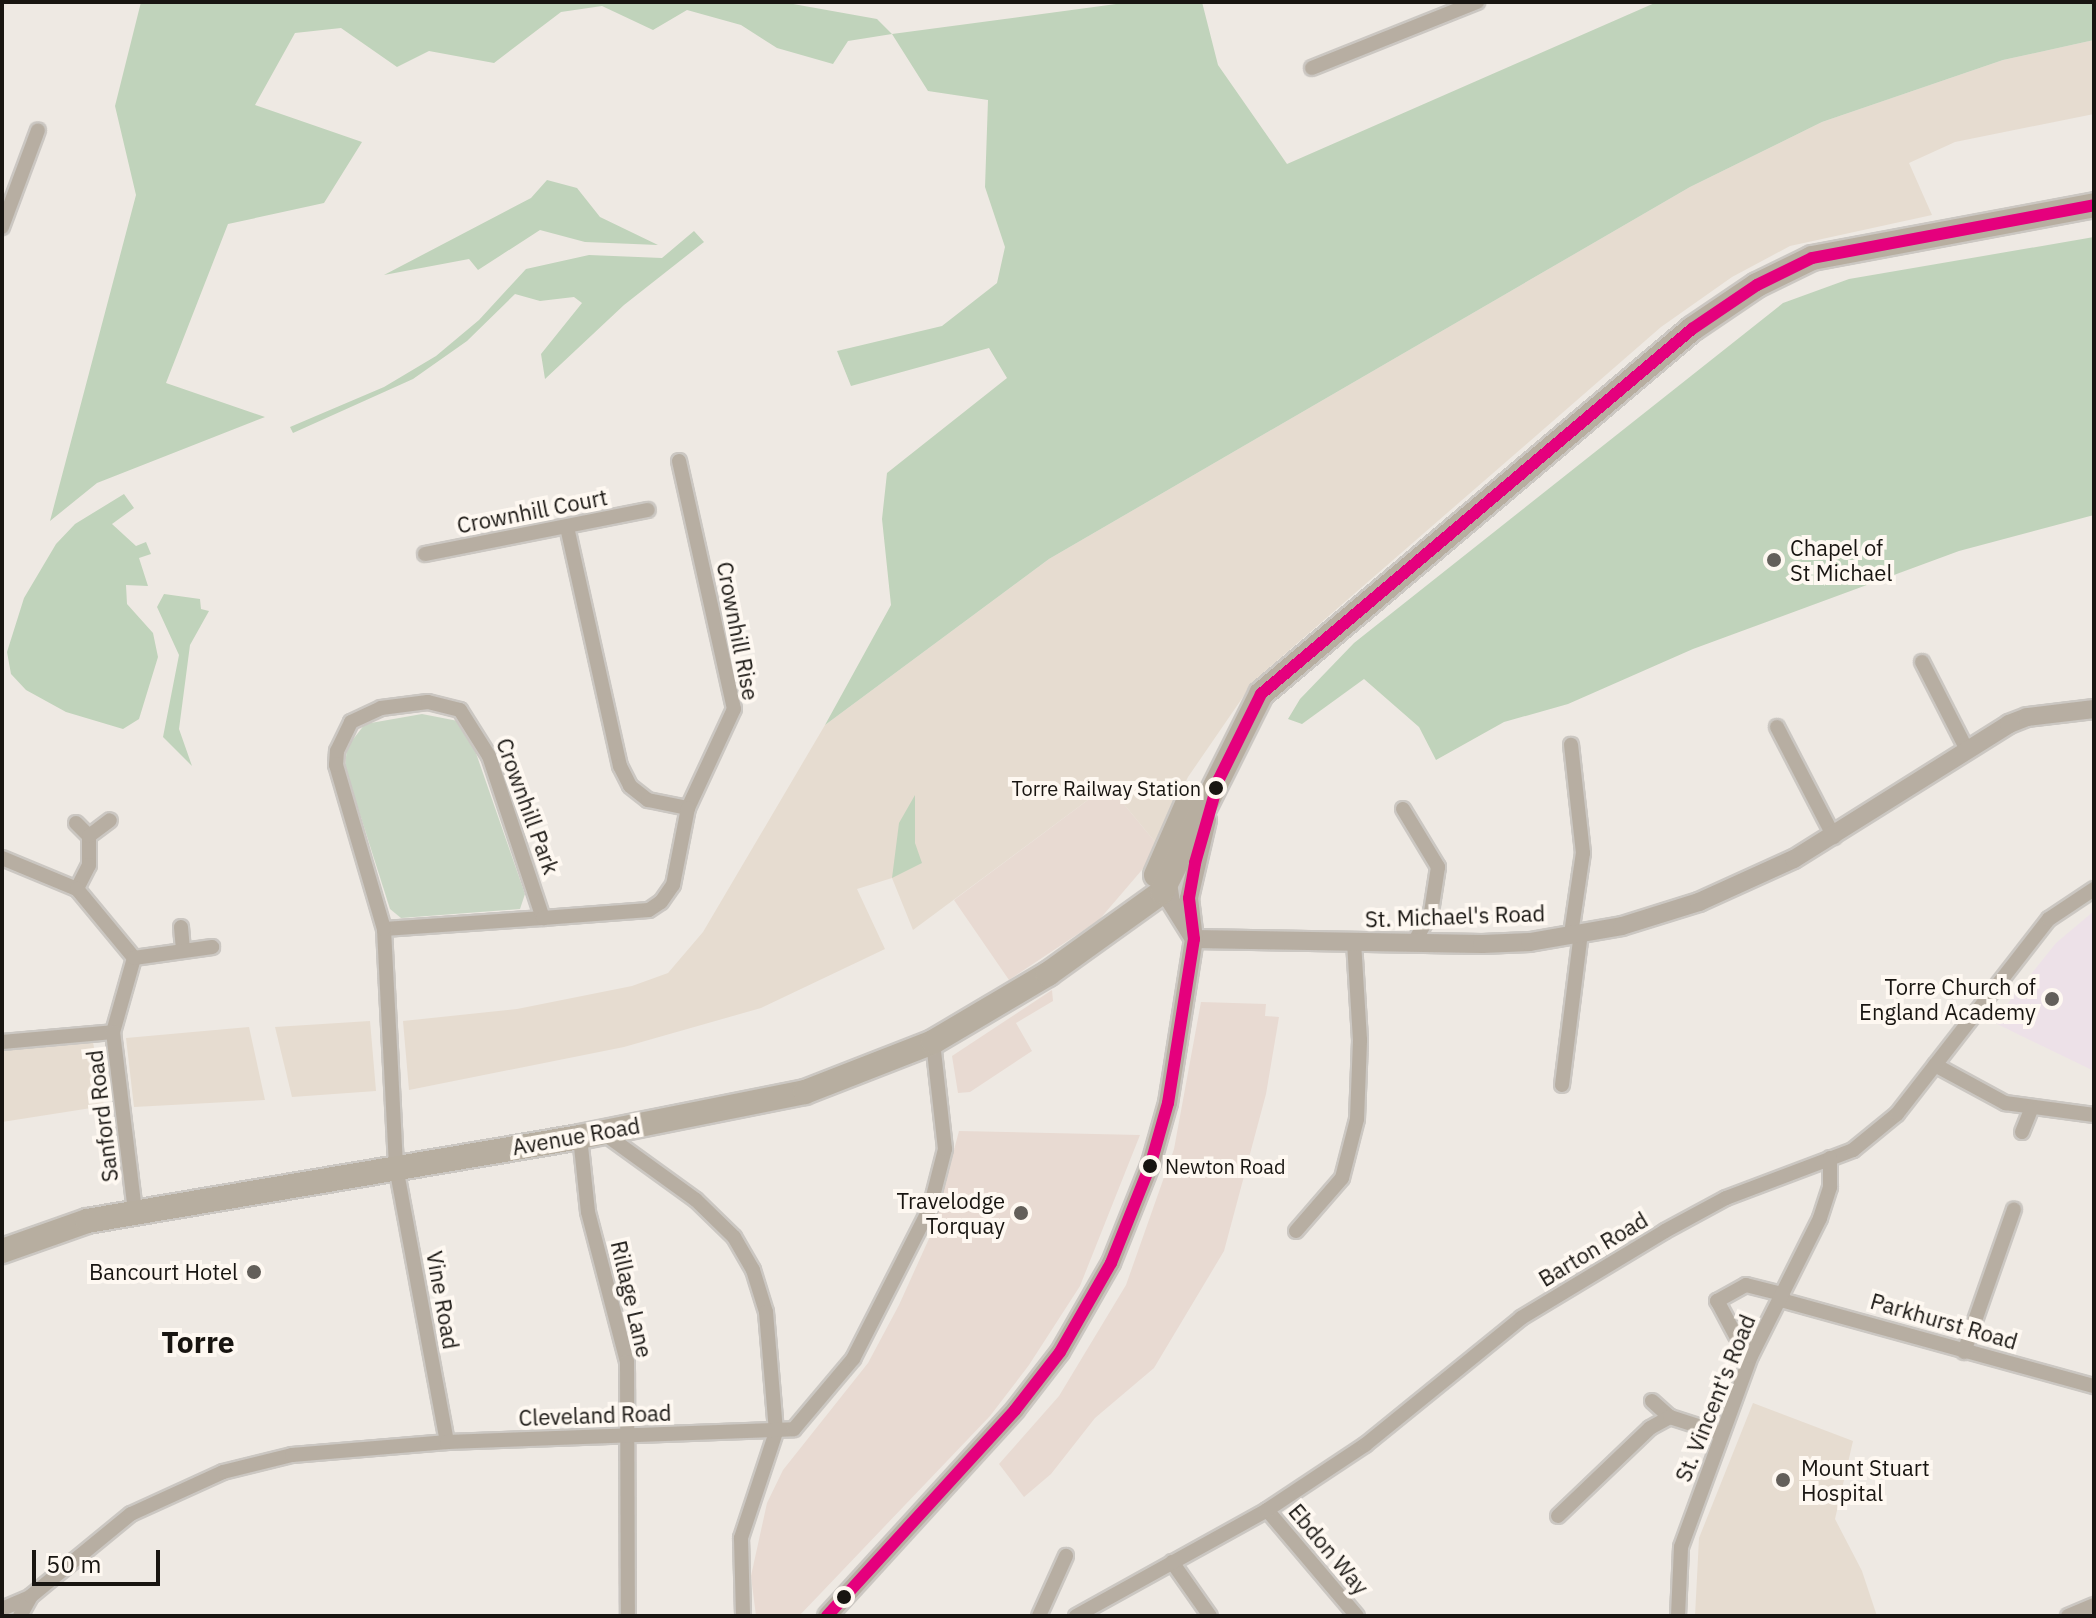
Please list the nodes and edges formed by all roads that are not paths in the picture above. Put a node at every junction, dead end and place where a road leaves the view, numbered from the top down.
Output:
1 (1477, 2) edge
2 (1312, 68) dead end
3 (38, 130) dead end
4 (2094, 205) edge
5 (2, 227) edge
6 (679, 461) dead end
7 (648, 510) dead end
8 (567, 527) junction
9 (425, 554) dead end
10 (1922, 662) dead end
11 (1261, 694) junction
12 (2094, 709) edge
13 (1777, 727) dead end
14 (1571, 745) dead end
15 (1967, 750) junction
16 (1219, 779) junction
17 (688, 808) junction
18 (1403, 809) dead end
19 (110, 820) dead end
20 (76, 823) dead end
21 (89, 836) junction
22 (1834, 837) junction
23 (1172, 838) junction
24 (2, 858) edge
25 (1167, 886) junction
26 (77, 889) junction
27 (2094, 889) edge
28 (1142, 909) junction
29 (543, 918) junction
30 (1181, 924) junction
31 (1115, 926) junction
32 (181, 927) dead end
33 (384, 929) junction
34 (1576, 933) junction
35 (1194, 939) junction
36 (1354, 943) junction
37 (1414, 943) junction
38 (212, 947) dead end
39 (183, 950) junction
40 (134, 958) junction
41 (113, 1032) junction
42 (4, 1040) edge
43 (933, 1042) junction
44 (1935, 1065) junction
45 (1562, 1085) dead end
46 (2031, 1110) junction
47 (2094, 1115) edge
48 (2022, 1132) dead end
49 (591, 1134) junction
50 (1830, 1158) junction
51 (396, 1166) junction
52 (2014, 1209) dead end
53 (135, 1212) junction
54 (1296, 1231) dead end
55 (2, 1251) edge
56 (1782, 1297) junction
57 (1736, 1336) dead end
58 (1964, 1352) junction
59 (2094, 1386) edge
60 (1652, 1401) dead end
61 (1670, 1417) junction
62 (776, 1432) junction
63 (1720, 1433) junction
64 (628, 1436) junction
65 (447, 1442) junction
66 (1267, 1510) junction
67 (1558, 1516) dead end
68 (1066, 1556) dead end
69 (1172, 1562) junction
70 (31, 1596) junction
71 (2094, 1605) edge
72 (2, 1609) edge
73 (20, 1616) edge
74 (628, 1616) edge
75 (743, 1616) edge
76 (827, 1616) edge
77 (1039, 1616) edge
78 (1076, 1616) edge
79 (1210, 1616) edge
80 (1357, 1616) edge
81 (1678, 1616) edge
82 (2068, 1616) edge

1 - 2 street
3 - 5 street
4 - 11 main road
6 - 17 street, Crownhill Rise
7 - 8 street, Crownhill Court
8 - 9 street, Crownhill Court
8 - 17 street
10 - 15 street
11 - 16 main road
11 - 23 main road
12 - 15 street, St. Michael's Road
13 - 22 street
14 - 34 street
15 - 22 street, St. Michael's Road
16 - 23 main road, Avenue Road
16 - 35 street
17 - 29 street
18 - 37 street
19 - 21 street
20 - 21 street
21 - 26 street
22 - 34 street, St. Michael's Road
23 - 25 main road, Avenue Road
23 - 31 main road, Avenue Road
24 - 26 street
25 - 28 main road, Avenue Road
25 - 30 street
26 - 40 street
27 - 44 street, Barton Road
28 - 30 street
28 - 31 main road, Avenue Road
29 - 33 street
29 - 33 street, Crownhill Park
30 - 35 street
31 - 43 main road, Avenue Road
32 - 39 street
33 - 51 street, Crownhill Park
34 - 37 street, St. Michael's Road
34 - 45 street
35 - 36 street, St. Michael's Road
35 - 76 street
36 - 37 street, St. Michael's Road
36 - 54 street
38 - 39 street
39 - 40 street
40 - 41 street
41 - 42 street, Sanford Road
41 - 53 street, Sanford Road
43 - 49 main road, Avenue Road
43 - 62 street, Cleveland Road
44 - 46 street
44 - 50 street, Barton Road
46 - 47 street
46 - 48 street
49 - 51 main road, Avenue Road
49 - 62 street
49 - 64 street, Rillage Lane
50 - 56 street, St. Vincent's Road
50 - 66 street, Barton Road
51 - 53 main road, Avenue Road
51 - 65 street, Vine Road
52 - 58 street
53 - 55 main road, Avenue Road
56 - 57 street, Parkhurst Road
56 - 58 street, Parkhurst Road
56 - 63 street, St. Vincent's Road
58 - 59 street, Parkhurst Road
60 - 61 street
61 - 63 street
61 - 67 street
62 - 64 street, Cleveland Road
62 - 75 street
63 - 81 street, St. Vincent's Road
64 - 65 street, Cleveland Road
64 - 74 street, Rillage Lane
65 - 70 street, Cleveland Road
66 - 69 street, Barton Road
66 - 80 street, Ebdon Way
68 - 77 street
69 - 78 street, Barton Road
69 - 79 street
70 - 72 street
70 - 73 street, Cleveland Road
71 - 82 street

